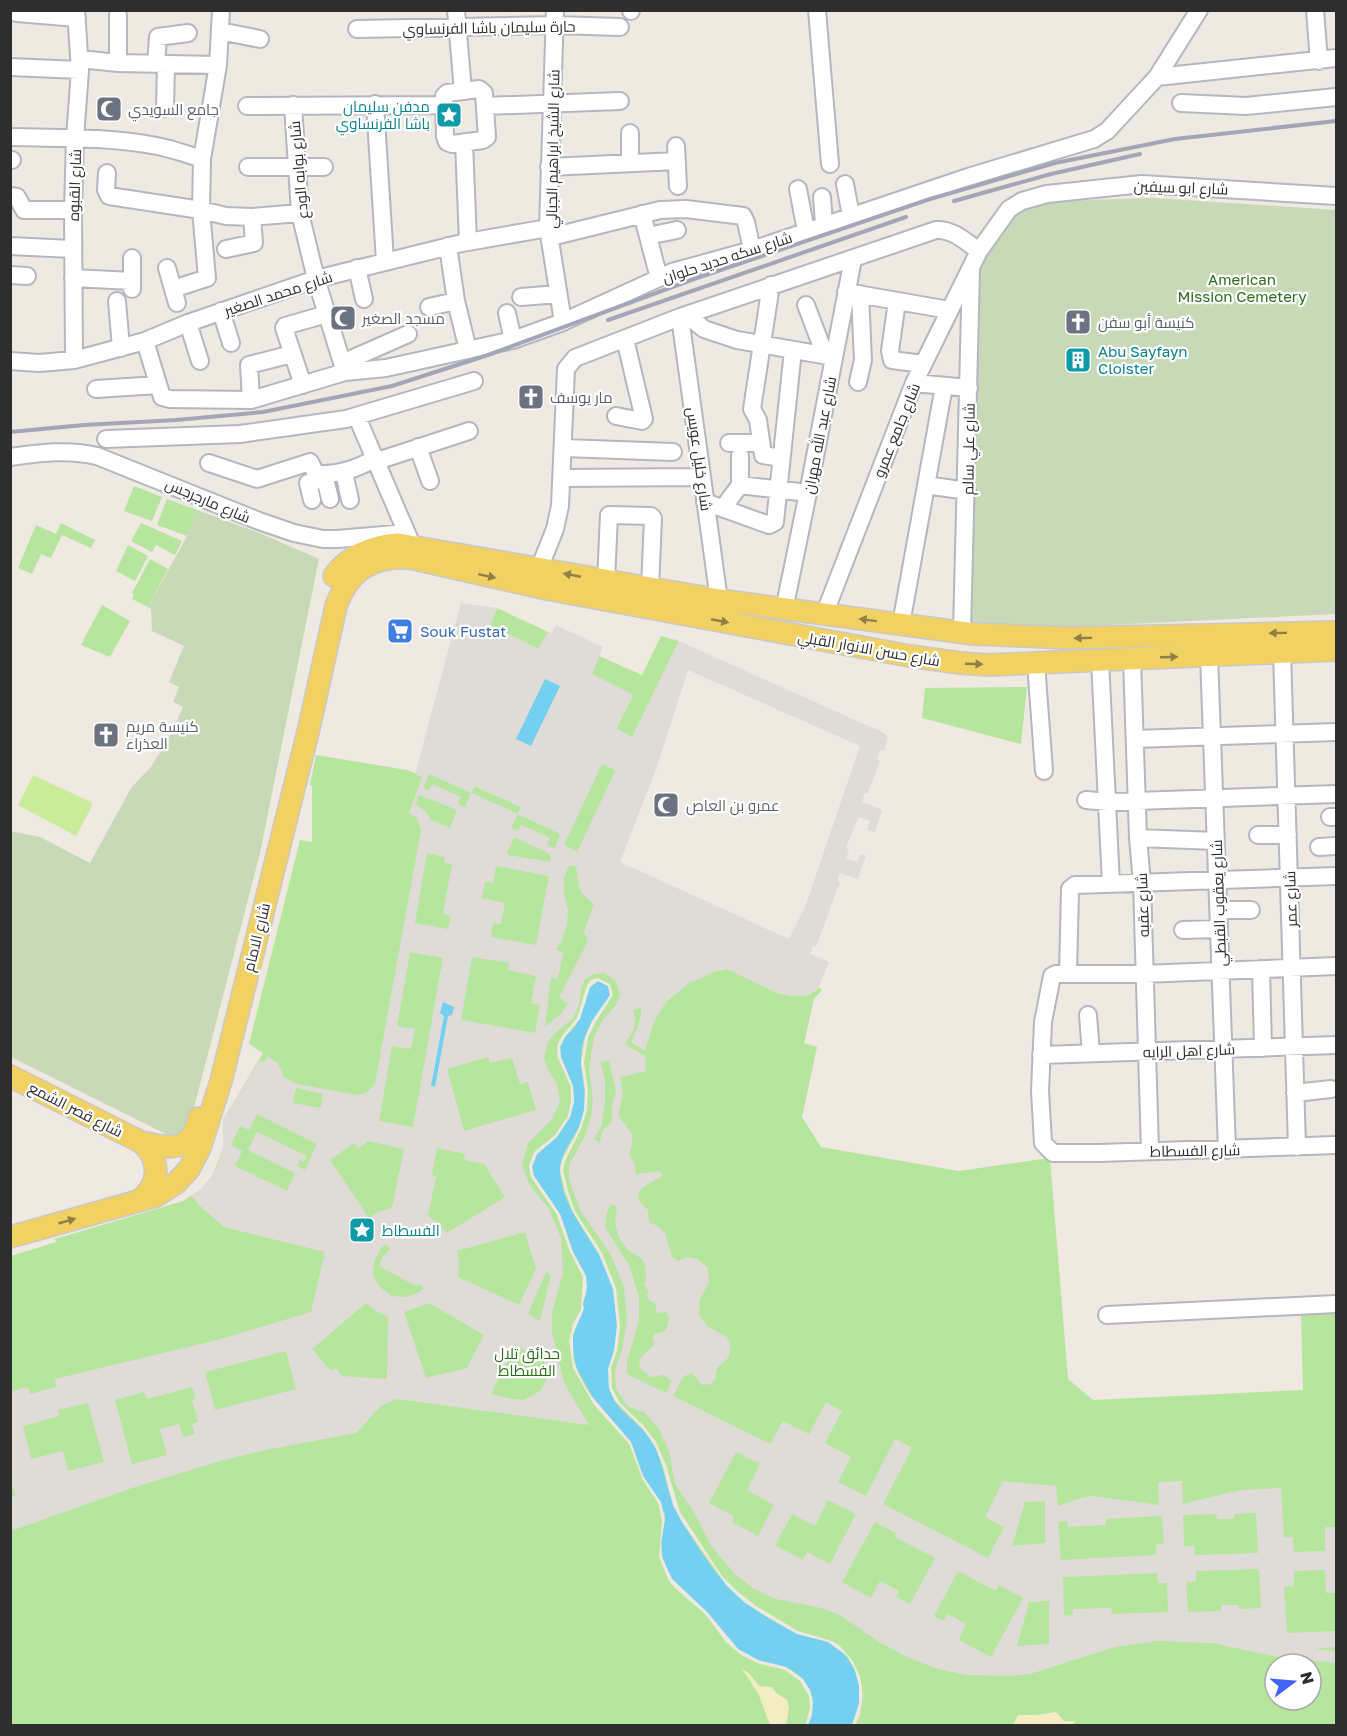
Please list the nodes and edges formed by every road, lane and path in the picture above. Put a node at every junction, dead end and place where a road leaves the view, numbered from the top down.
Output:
1 (221, 10) edge
2 (456, 10) edge
3 (817, 10) edge
4 (1199, 10) edge
5 (1315, 10) edge
6 (10, 11) edge
7 (76, 14) edge
8 (118, 15) dead end
9 (556, 18) edge
10 (620, 27) dead end
11 (457, 28) junction
12 (357, 29) dead end
13 (220, 31) junction
14 (188, 33) dead end
15 (260, 39) dead end
16 (1336, 58) edge
17 (1319, 61) junction
18 (118, 63) junction
19 (161, 64) junction
20 (80, 65) junction
21 (218, 65) junction
22 (10, 67) edge
23 (1157, 77) junction
24 (463, 91) junction
25 (1336, 97) edge
26 (620, 101) dead end
27 (552, 102) junction
28 (1181, 103) dead end
29 (375, 104) junction
30 (293, 105) junction
31 (443, 105) junction
32 (247, 106) dead end
33 (485, 106) junction
34 (165, 108) dead end
35 (630, 133) dead end
36 (13, 137) dead end
37 (75, 138) junction
38 (464, 142) junction
39 (202, 159) junction
40 (630, 162) junction
41 (830, 164) dead end
42 (248, 167) dead end
43 (297, 167) junction
44 (324, 167) dead end
45 (549, 167) junction
46 (107, 173) dead end
47 (845, 184) dead end
48 (678, 186) dead end
49 (798, 189) dead end
50 (10, 196) edge
51 (1336, 196) edge
52 (822, 197) dead end
53 (73, 210) junction
54 (201, 210) junction
55 (300, 213) junction
56 (642, 214) junction
57 (851, 216) junction
58 (252, 217) junction
59 (824, 224) junction
60 (677, 230) dead end
61 (806, 231) junction
62 (550, 233) junction
63 (648, 236) junction
64 (468, 242) junction
65 (10, 246) edge
66 (448, 246) junction
67 (72, 249) junction
68 (226, 249) dead end
69 (752, 250) junction
70 (979, 251) junction
71 (132, 258) dead end
72 (853, 259) junction
73 (385, 261) junction
74 (971, 266) junction
75 (167, 268) dead end
76 (357, 268) junction
77 (73, 278) junction
78 (659, 278) junction
79 (316, 279) junction
80 (771, 285) junction
81 (853, 293) junction
82 (558, 294) junction
83 (521, 297) dead end
84 (364, 299) dead end
85 (117, 301) dead end
86 (456, 301) junction
87 (897, 301) junction
88 (806, 305) dead end
89 (429, 307) dead end
90 (949, 310) junction
91 (221, 311) junction
92 (507, 313) dead end
93 (327, 314) junction
94 (684, 316) junction
95 (563, 322) junction
96 (188, 323) junction
97 (408, 334) dead end
98 (625, 339) junction
99 (513, 340) junction
100 (145, 341) junction
101 (231, 343) dead end
102 (761, 344) junction
103 (121, 348) junction
104 (468, 350) junction
105 (793, 350) junction
106 (292, 354) junction
107 (830, 356) junction
108 (74, 360) junction
109 (10, 361) edge
110 (200, 361) dead end
111 (923, 364) junction
112 (344, 367) junction
113 (474, 381) dead end
114 (858, 382) dead end
115 (914, 383) junction
116 (303, 386) junction
117 (944, 386) junction
118 (969, 388) junction
119 (96, 389) dead end
120 (160, 391) junction
121 (251, 400) junction
122 (616, 416) dead end
123 (357, 417) junction
124 (469, 431) dead end
125 (106, 439) dead end
126 (729, 443) dead end
127 (761, 443) junction
128 (418, 447) junction
129 (564, 448) junction
130 (673, 452) dead end
131 (740, 456) dead end
132 (10, 457) edge
133 (781, 458) junction
134 (376, 459) junction
135 (209, 463) dead end
136 (344, 472) junction
137 (321, 475) junction
138 (702, 477) junction
139 (563, 478) junction
140 (430, 481) dead end
141 (740, 485) junction
142 (926, 485) junction
143 (778, 490) junction
144 (967, 491) junction
145 (808, 493) junction
146 (330, 499) dead end
147 (312, 500) dead end
148 (350, 500) dead end
149 (705, 502) junction
150 (723, 508) junction
151 (409, 546) junction
152 (539, 569) junction
153 (606, 582) junction
154 (650, 589) junction
155 (719, 600) junction
156 (678, 604) junction
157 (783, 610) junction
158 (824, 615) junction
159 (901, 624) junction
160 (956, 632) junction
161 (1336, 632) edge
162 (1336, 650) edge
163 (1282, 652) junction
164 (1209, 655) junction
165 (1131, 659) junction
166 (1100, 660) junction
167 (946, 662) junction
168 (1036, 663) junction
169 (1336, 732) edge
170 (1285, 734) junction
171 (1212, 736) junction
172 (1135, 740) junction
173 (1044, 771) dead end
174 (1336, 794) edge
175 (1287, 796) junction
176 (1215, 798) junction
177 (1086, 800) dead end
178 (1137, 801) junction
179 (1108, 802) junction
180 (1258, 835) dead end
181 (1288, 835) junction
182 (1138, 838) junction
183 (1216, 841) junction
184 (1336, 846) edge
185 (1319, 847) dead end
186 (1336, 876) edge
187 (1289, 878) junction
188 (1217, 881) junction
189 (1142, 883) junction
190 (1111, 884) junction
191 (1219, 910) junction
192 (1251, 910) dead end
193 (1219, 929) junction
194 (1183, 930) dead end
195 (1336, 966) edge
196 (1292, 968) junction
197 (1261, 969) junction
198 (1221, 971) junction
199 (1062, 974) junction
200 (1143, 974) junction
201 (1088, 1015) dead end
202 (1336, 1045) edge
203 (1294, 1047) junction
204 (1263, 1048) junction
205 (1223, 1049) junction
206 (1146, 1052) junction
207 (1091, 1053) junction
208 (1041, 1055) junction
209 (10, 1076) edge
210 (1331, 1089) dead end
211 (1295, 1093) junction
212 (141, 1142) junction
213 (1336, 1145) edge
214 (1297, 1147) junction
215 (190, 1149) junction
216 (1227, 1150) junction
217 (1150, 1151) junction
218 (137, 1202) junction
219 (10, 1237) edge
220 (1336, 1304) edge
221 (1107, 1315) dead end

1 - 13 street
2 - 11 street
3 - 41 street
4 - 23 street, شارع سكه حديد حلوان
5 - 17 street
6 - 7 street
7 - 20 street, شارع القبوه
8 - 18 street
9 - 10 street, حارة سليمان باشا الفرنساوي
9 - 11 street, حارة سليمان باشا الفرنساوي
9 - 27 street, شارع الشيخ ابراهيم الجبالي
11 - 12 street, حارة سليمان باشا الفرنساوي
11 - 24 street
13 - 15 street
13 - 21 street
14 - 19 street
16 - 17 street
17 - 23 street
18 - 19 street
18 - 20 street
19 - 21 street
19 - 34 street
20 - 22 street
20 - 37 street, شارع القبوه
21 - 39 street
23 - 57 street, شارع سكه حديد حلوان
24 - 31 street
24 - 33 street
25 - 28 street
26 - 27 street
27 - 33 street
27 - 45 street, شارع الشيخ ابراهيم الجبالي
29 - 30 street
29 - 31 street
29 - 73 street
30 - 32 street
30 - 43 street, شارع بوابه الودع
31 - 38 street
33 - 38 street
35 - 40 street
36 - 37 street
37 - 39 street
37 - 53 street, شارع القبوه
38 - 64 street
39 - 54 street
40 - 45 street
40 - 48 street
42 - 43 street
43 - 44 street
43 - 55 street, شارع بوابه الودع
45 - 62 street, شارع الشيخ ابراهيم الجبالي
46 - 54 street
47 - 57 street
49 - 61 street
50 - 53 street
51 - 70 street, شارع ابو سيفين
52 - 59 street
53 - 67 street, شارع القبوه
54 - 58 street
54 - 75 street
55 - 58 street
55 - 79 street, شارع بوابه الودع
56 - 62 street, شارع محمد الصغير
56 - 63 street
56 - 69 street, شارع محمد الصغير
57 - 59 street, شارع سكه حديد حلوان
58 - 68 street
59 - 61 street, شارع سكه حديد حلوان
60 - 63 street
61 - 69 street, شارع سكه حديد حلوان
62 - 64 street, شارع محمد الصغير
62 - 82 street, شارع الشيخ ابراهيم الجبالي
63 - 78 street
64 - 66 street, شارع محمد الصغير
65 - 67 street
66 - 73 street, شارع محمد الصغير
66 - 86 street
67 - 77 street, شارع القبوه
69 - 78 street, شارع سكه حديد حلوان
70 - 72 street
70 - 74 street, شارع جامع عمرو
71 - 77 street
72 - 80 street
72 - 81 street, شارع عبد الله مهران
73 - 76 street, شارع محمد الصغير
74 - 90 street, شارع جامع عمرو
74 - 118 street, شارع علي سالم
76 - 79 street, شارع محمد الصغير
76 - 84 street
77 - 108 street, شارع القبوه
78 - 95 street, شارع سكه حديد حلوان
79 - 91 street, شارع محمد الصغير
79 - 93 street, شارع بوابه الودع
80 - 94 street
80 - 102 street
81 - 87 street
81 - 107 street, شارع عبد الله مهران
81 - 114 street
82 - 83 street
82 - 95 street, شارع الشيخ ابراهيم الجبالي
85 - 103 street
86 - 89 street
86 - 104 street
87 - 90 street
87 - 111 street
88 - 107 street
90 - 111 street, شارع جامع عمرو
91 - 96 street, شارع محمد الصغير
91 - 101 street
92 - 99 street
93 - 106 street
93 - 112 street, شارع بوابه الودع
94 - 98 street
94 - 102 street
94 - 138 street, شارع خليل عويس
95 - 99 street, شارع سكه حديد حلوان
96 - 100 street, شارع محمد الصغير
96 - 110 street
97 - 112 street
98 - 122 street
98 - 129 street
99 - 104 street, شارع سكه حديد حلوان
100 - 103 street, شارع محمد الصغير
100 - 120 street
102 - 105 street
102 - 127 street
103 - 108 street, شارع محمد الصغير
104 - 112 street, شارع سكه حديد حلوان
105 - 107 street
105 - 133 street
106 - 116 street
106 - 121 street
107 - 145 street, شارع عبد الله مهران
108 - 109 street, شارع محمد الصغير
111 - 115 street, شارع جامع عمرو
112 - 116 street, شارع سكه حديد حلوان
113 - 123 street
115 - 117 street
115 - 158 street, شارع جامع عمرو
116 - 121 street, شارع سكه حديد حلوان
117 - 118 street
117 - 142 street
118 - 144 street, شارع علي سالم
119 - 120 street, شارع سكه حديد حلوان
120 - 121 street, شارع سكه حديد حلوان
123 - 125 street
123 - 134 street
124 - 128 street
126 - 127 street
127 - 133 street
128 - 134 street
128 - 140 street
129 - 130 street
129 - 139 street
131 - 141 street
132 - 151 street, شارع مارجرجس
133 - 143 street
134 - 136 street
134 - 151 street
135 - 137 street
136 - 137 street
136 - 148 street
137 - 146 street
137 - 147 street
138 - 139 street
138 - 149 street, شارع خليل عويس
139 - 152 street
141 - 143 street
141 - 150 street
142 - 144 street
142 - 159 street
143 - 145 street
143 - 150 street
144 - 160 street, شارع علي سالم
145 - 157 street, شارع عبد الله مهران
149 - 150 street
149 - 155 street, شارع خليل عويس
151 - 152 main road, شارع حسن الانوار القبلي
151 -> 156 main road, شارع حسن الانوار القبلي
151 - 215 main road, شارع الامام
153 -> 152 main road, شارع حسن الانوار القبلي
153 - 154 main road, شارع حسن الانوار القبلي
153 - 154 street
154 - 156 main road, شارع حسن الانوار القبلي
155 - 156 main road, شارع حسن الانوار القبلي
155 - 157 main road, شارع حسن الانوار القبلي
156 -> 167 main road, شارع حسن الانوار القبلي
157 - 158 main road, شارع حسن الانوار القبلي
159 -> 158 main road, شارع حسن الانوار القبلي
159 - 160 main road, شارع حسن الانوار القبلي
161 -> 160 main road, شارع حسن الانوار القبلي
160 - 167 main road
162 - 163 main road, شارع حسن الانوار القبلي
163 - 164 main road, شارع حسن الانوار القبلي
163 - 170 street, شارع عمر
165 -> 164 main road, شارع حسن الانوار القبلي
164 - 171 street, شارع يعقوب القبطي
165 - 166 main road, شارع حسن الانوار القبلي
165 - 172 street, شارع عقبه
166 - 168 main road, شارع حسن الانوار القبلي
166 - 179 street
167 -> 168 main road, شارع حسن الانوار القبلي
168 - 173 street
169 - 170 street
170 - 171 street
170 - 175 street, شارع عمر
171 - 172 street
171 - 176 street, شارع يعقوب القبطي
172 - 178 street, شارع عقبه
174 - 175 street
175 - 176 street
175 - 181 street, شارع عمر
176 - 178 street
176 - 183 street, شارع يعقوب القبطي
177 - 179 street
178 - 179 street
178 - 182 street, شارع عقبه
179 - 190 street
180 - 181 street
181 - 187 street, شارع عمر
182 - 183 street
182 - 189 street, شارع عقبه
183 - 188 street, شارع يعقوب القبطي
184 - 185 street
186 - 187 street
187 - 188 street
187 - 196 street, شارع عمر
188 - 189 street
188 - 191 street, شارع يعقوب القبطي
189 - 190 street
189 - 200 street, شارع عقبه
190 - 199 street
191 - 192 street
191 - 193 street, شارع يعقوب القبطي
193 - 194 street
193 - 198 street, شارع يعقوب القبطي
195 - 196 street
196 - 197 street
196 - 203 street, شارع عمر
197 - 198 street
197 - 204 street
198 - 200 street
198 - 205 street, شارع يعقوب القبطي
199 - 200 street
199 - 208 street
200 - 206 street, شارع عقبه
201 - 207 street
202 - 203 street, شارع اهل الرايه
203 - 204 street, شارع اهل الرايه
203 - 211 street, شارع عمر
204 - 205 street, شارع اهل الرايه
205 - 206 street, شارع اهل الرايه
205 - 216 street, شارع يعقوب القبطي
206 - 207 street, شارع اهل الرايه
206 - 217 street, شارع عقبه
207 - 208 street, شارع اهل الرايه
208 - 217 street, شارع الفسطاط
209 - 212 main road, شارع قصر الشمع
210 - 211 street
211 - 214 street, شارع عمر
212 - 215 main road
212 - 218 main road
213 - 214 street, شارع الفسطاط
214 - 216 street, شارع الفسطاط
215 - 218 main road, شارع الامام
216 - 217 street, شارع الفسطاط
219 -> 218 main road, شارع الامام
220 - 221 street

